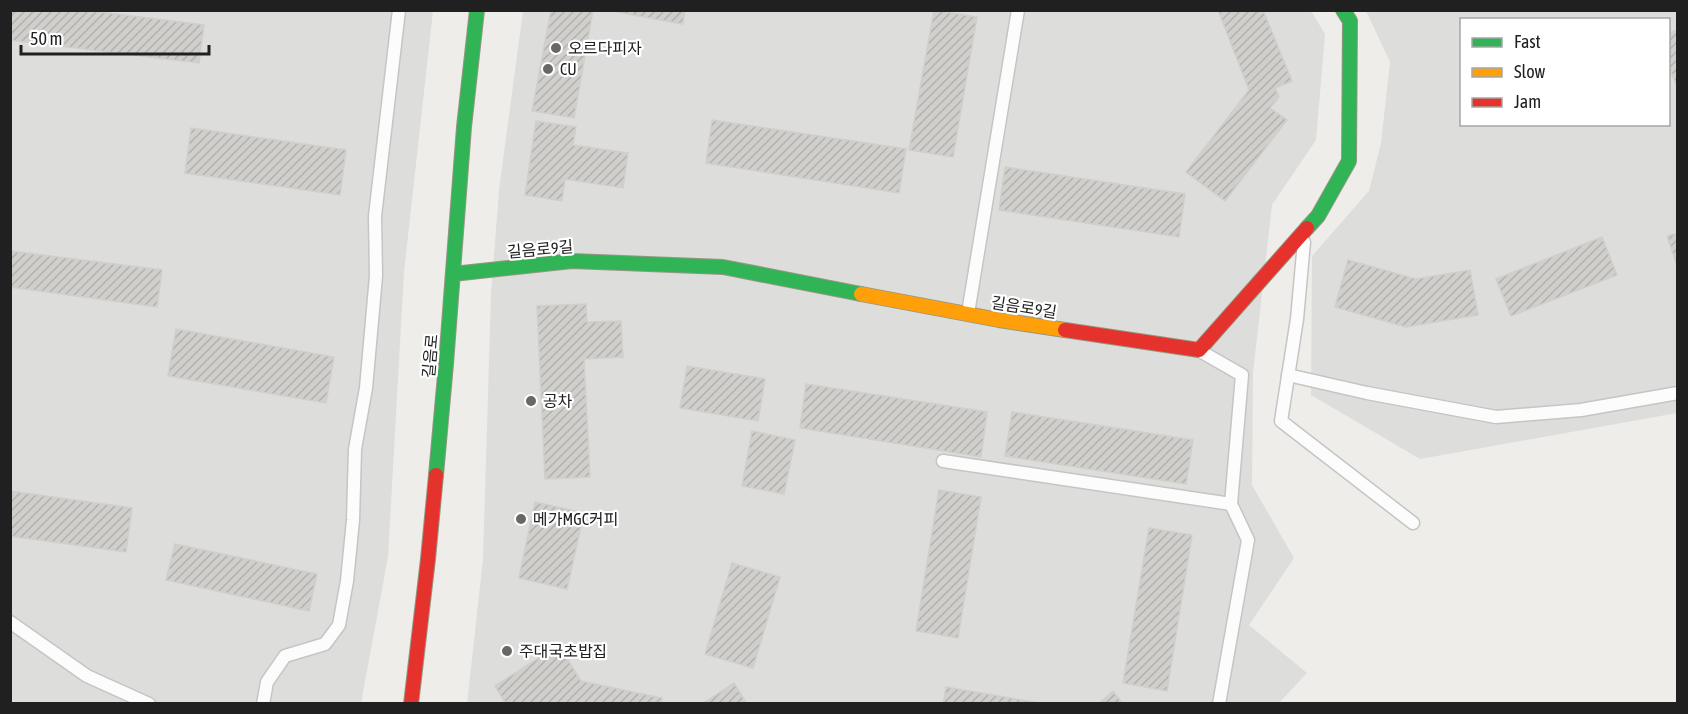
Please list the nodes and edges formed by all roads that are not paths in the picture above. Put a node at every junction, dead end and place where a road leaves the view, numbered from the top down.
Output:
1 (399, 10) edge
2 (477, 10) edge
3 (1018, 10) edge
4 (1343, 10) edge
5 (1305, 231) junction
6 (453, 274) junction
7 (968, 314) junction
8 (1199, 350) junction
9 (1288, 375) junction
10 (1677, 393) edge
11 (943, 461) dead end
12 (1232, 504) junction
13 (1413, 523) dead end
14 (10, 622) edge
15 (149, 704) edge
16 (263, 704) edge
17 (411, 704) edge
18 (1219, 704) edge

1 - 16 lane
2 - 6 street, 길음로
3 - 7 lane
4 - 5 street
5 - 8 street
5 - 9 lane
6 - 7 street, 길음로9길
6 - 17 street, 길음로
7 - 8 street, 길음로9길
8 - 12 lane
9 - 10 lane
9 - 13 lane
11 - 12 lane
12 - 18 lane
14 - 15 lane

